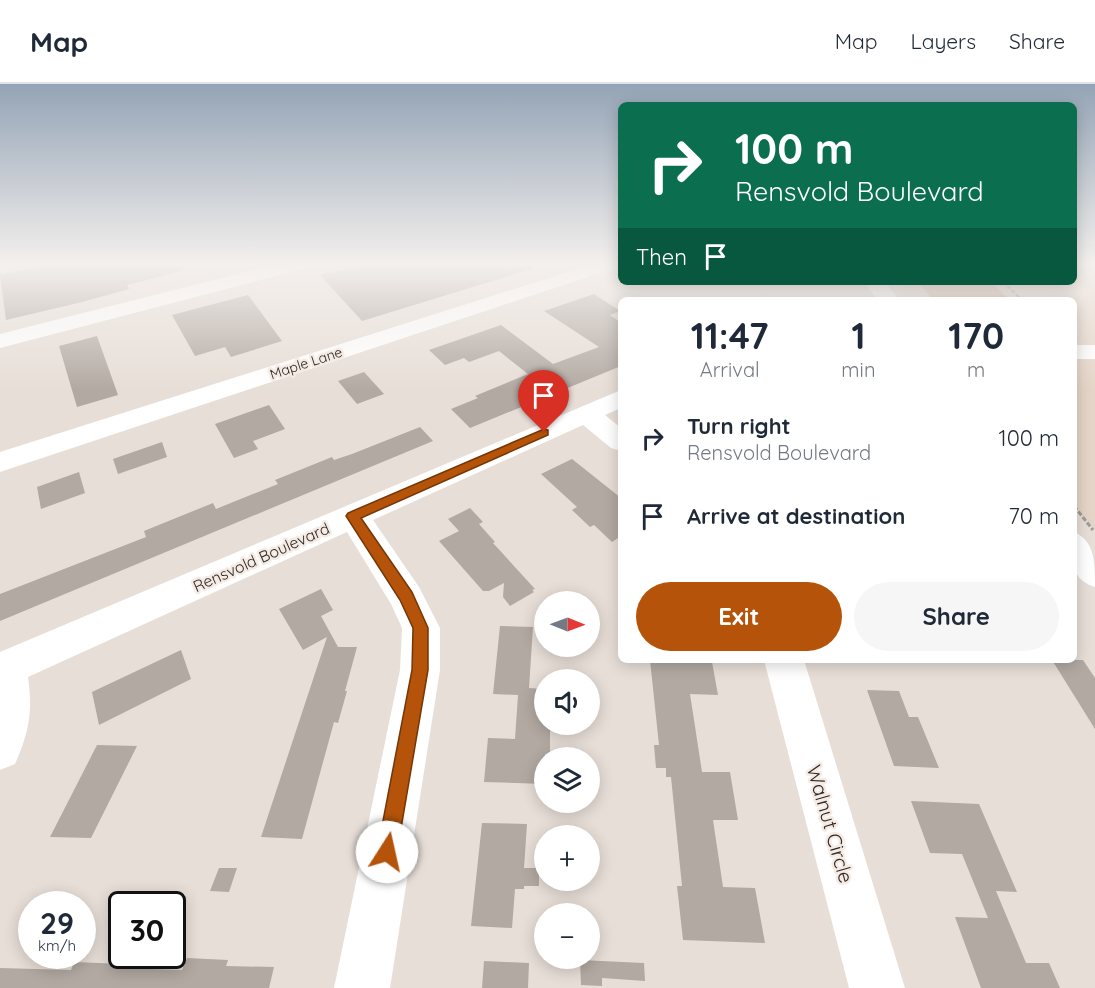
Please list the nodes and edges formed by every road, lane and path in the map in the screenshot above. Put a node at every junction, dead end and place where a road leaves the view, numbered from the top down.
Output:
1 (136, 306) edge
2 (482, 306) edge
3 (0, 341) edge
4 (1077, 352) edge
5 (1095, 352) edge
6 (618, 400) edge
7 (587, 414) junction
8 (618, 440) edge
9 (0, 462) edge
10 (1077, 510) edge
11 (353, 516) junction
12 (1095, 533) edge
13 (1077, 549) edge
14 (1095, 573) edge
15 (785, 663) edge
16 (4, 670) edge
17 (0, 750) edge
18 (362, 988) edge
19 (877, 988) edge

1 - 3 street
2 - 9 street, Maple Lane
4 - 5 street
6 - 7 street, Rensvold Boulevard
7 - 8 street
7 - 11 street, Rensvold Boulevard
10 - 12 path
11 - 16 street, Rensvold Boulevard
11 - 18 street
13 - 14 street
15 - 19 street, Walnut Circle
16 - 17 street

